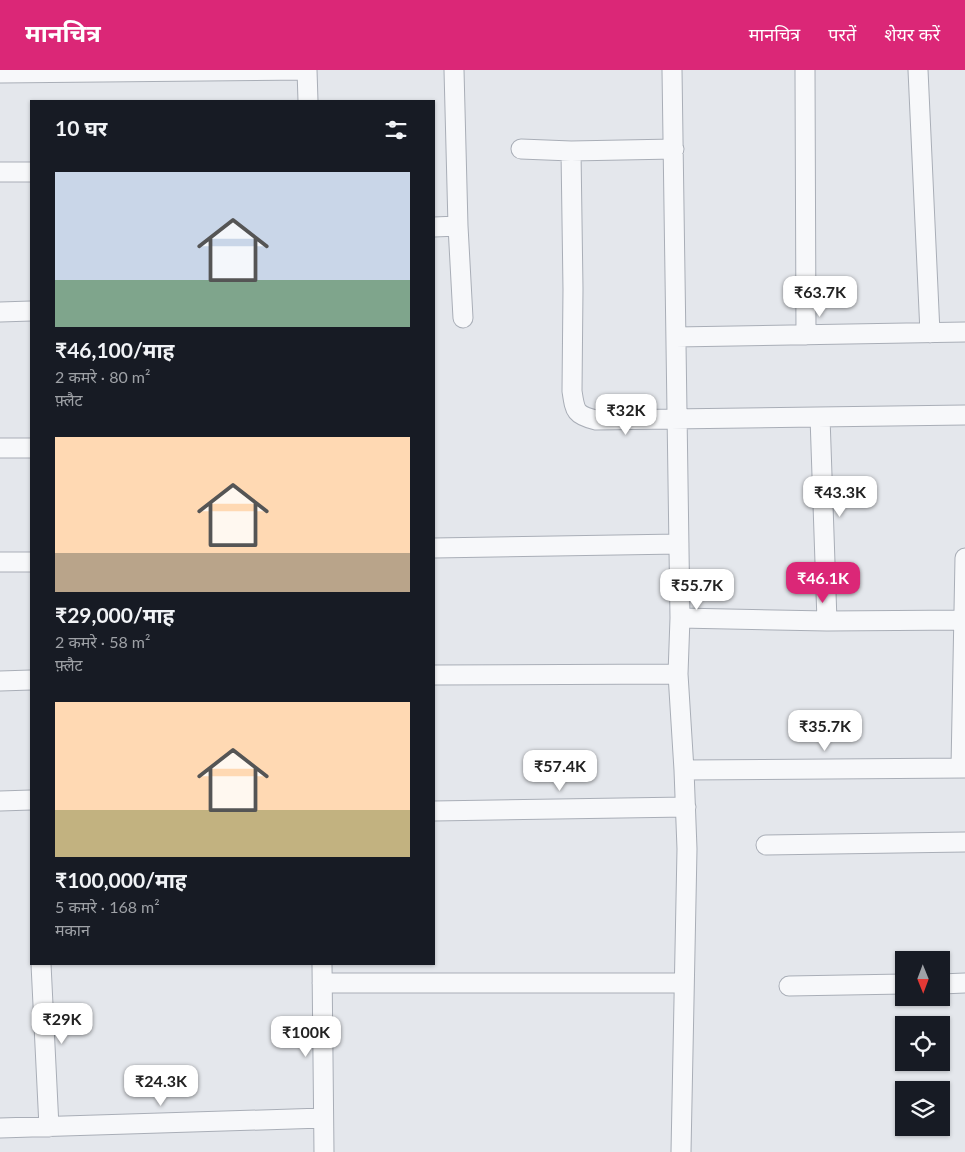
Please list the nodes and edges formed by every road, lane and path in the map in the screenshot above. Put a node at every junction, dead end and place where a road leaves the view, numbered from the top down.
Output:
1 (307, 70) edge
2 (454, 70) edge
3 (672, 70) edge
4 (805, 70) edge
5 (918, 70) edge
6 (0, 73) edge
7 (308, 100) edge
8 (521, 149) dead end
9 (674, 149) junction
10 (571, 151) junction
11 (0, 172) edge
12 (30, 172) edge
13 (458, 226) junction
14 (435, 228) edge
15 (30, 311) edge
16 (0, 312) edge
17 (463, 318) dead end
18 (965, 332) edge
19 (930, 333) junction
20 (806, 335) junction
21 (676, 337) junction
22 (965, 415) edge
23 (820, 417) junction
24 (678, 419) junction
25 (0, 448) edge
26 (30, 448) edge
27 (679, 544) junction
28 (435, 548) edge
29 (965, 558) edge
30 (0, 562) edge
31 (30, 562) edge
32 (680, 618) junction
33 (964, 620) edge
34 (827, 621) junction
35 (678, 674) junction
36 (435, 675) edge
37 (30, 680) edge
38 (0, 681) edge
39 (963, 768) edge
40 (684, 770) junction
41 (0, 800) edge
42 (30, 800) edge
43 (686, 807) junction
44 (435, 811) edge
45 (965, 842) edge
46 (766, 845) dead end
47 (41, 965) edge
48 (322, 965) edge
49 (322, 983) junction
50 (684, 983) junction
51 (965, 983) edge
52 (895, 984) edge
53 (950, 984) edge
54 (789, 986) dead end
55 (323, 1118) junction
56 (49, 1127) junction
57 (0, 1128) edge
58 (324, 1152) edge
59 (681, 1152) edge

1 - 6 street
1 - 7 street
2 - 13 street
3 - 9 street
4 - 20 street
5 - 19 street
8 - 10 street
9 - 10 street
9 - 21 street
10 - 24 street
11 - 12 street
13 - 14 street
13 - 17 street
15 - 16 street
18 - 19 street
19 - 20 street
20 - 21 street
21 - 24 street
22 - 23 street
23 - 24 street
23 - 34 street
24 - 27 street
25 - 26 street
27 - 28 street
27 - 32 street
29 - 33 street
30 - 31 street
32 - 34 street
32 - 35 street
33 - 34 street
33 - 39 street
35 - 36 street
35 - 40 street
37 - 38 street
39 - 40 street
40 - 43 street
41 - 42 street
43 - 44 street
43 - 50 street
45 - 46 street
47 - 56 street
48 - 49 street
49 - 50 street
49 - 55 street
50 - 59 street
51 - 53 street
52 - 54 street
55 - 56 street
55 - 58 street
56 - 57 street

